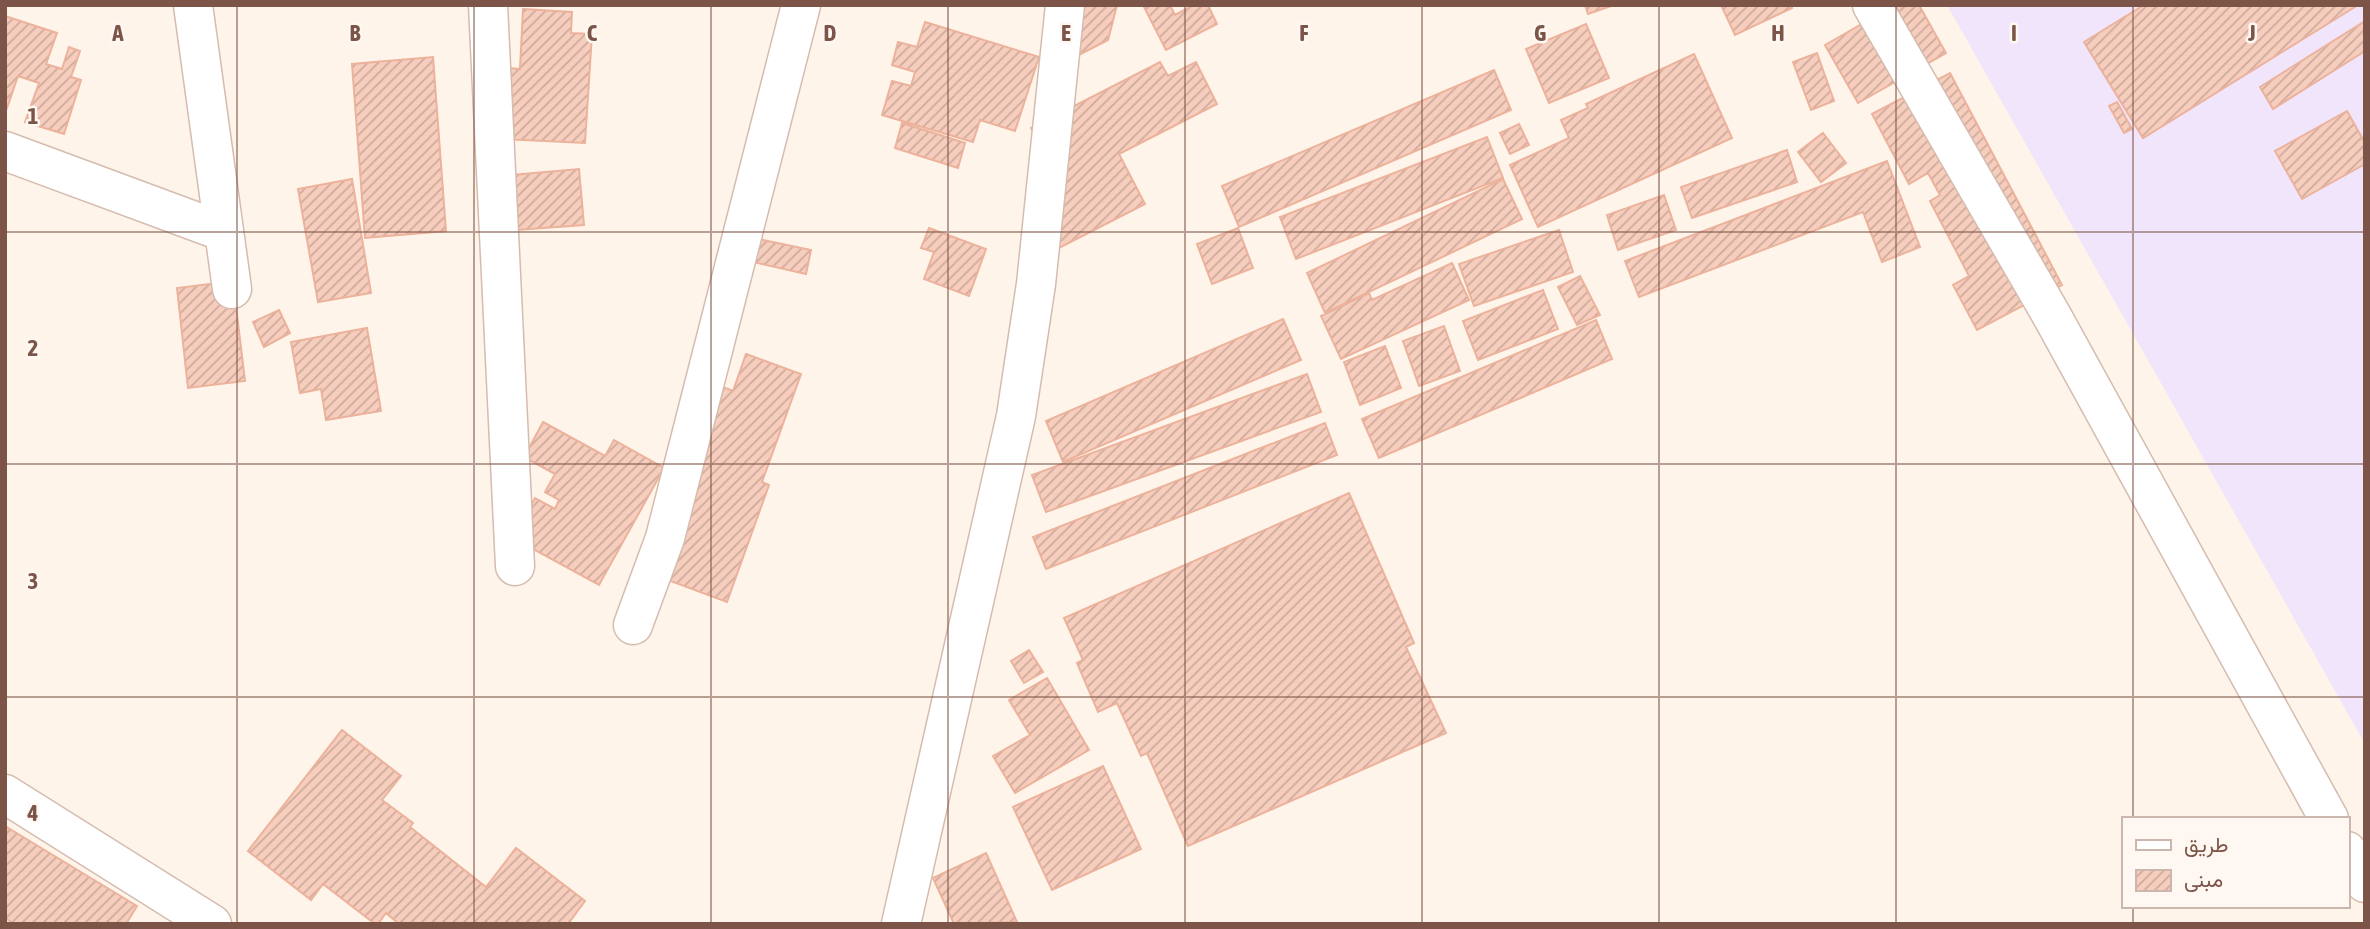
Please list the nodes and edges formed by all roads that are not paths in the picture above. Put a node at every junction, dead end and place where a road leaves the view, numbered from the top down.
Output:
1 (193, 5) edge
2 (488, 5) edge
3 (802, 5) edge
4 (1065, 5) edge
5 (1872, 5) edge
6 (5, 151) edge
7 (224, 232) junction
8 (232, 289) dead end
9 (515, 566) dead end
10 (633, 625) dead end
11 (5, 794) edge
12 (2328, 817) edge
13 (2349, 855) edge
14 (2365, 883) edge
15 (212, 924) edge
16 (901, 924) edge

1 - 7 street
2 - 9 street
3 - 10 street
4 - 16 street
5 - 12 street
6 - 7 street
7 - 8 street
11 - 15 street
13 - 14 street

